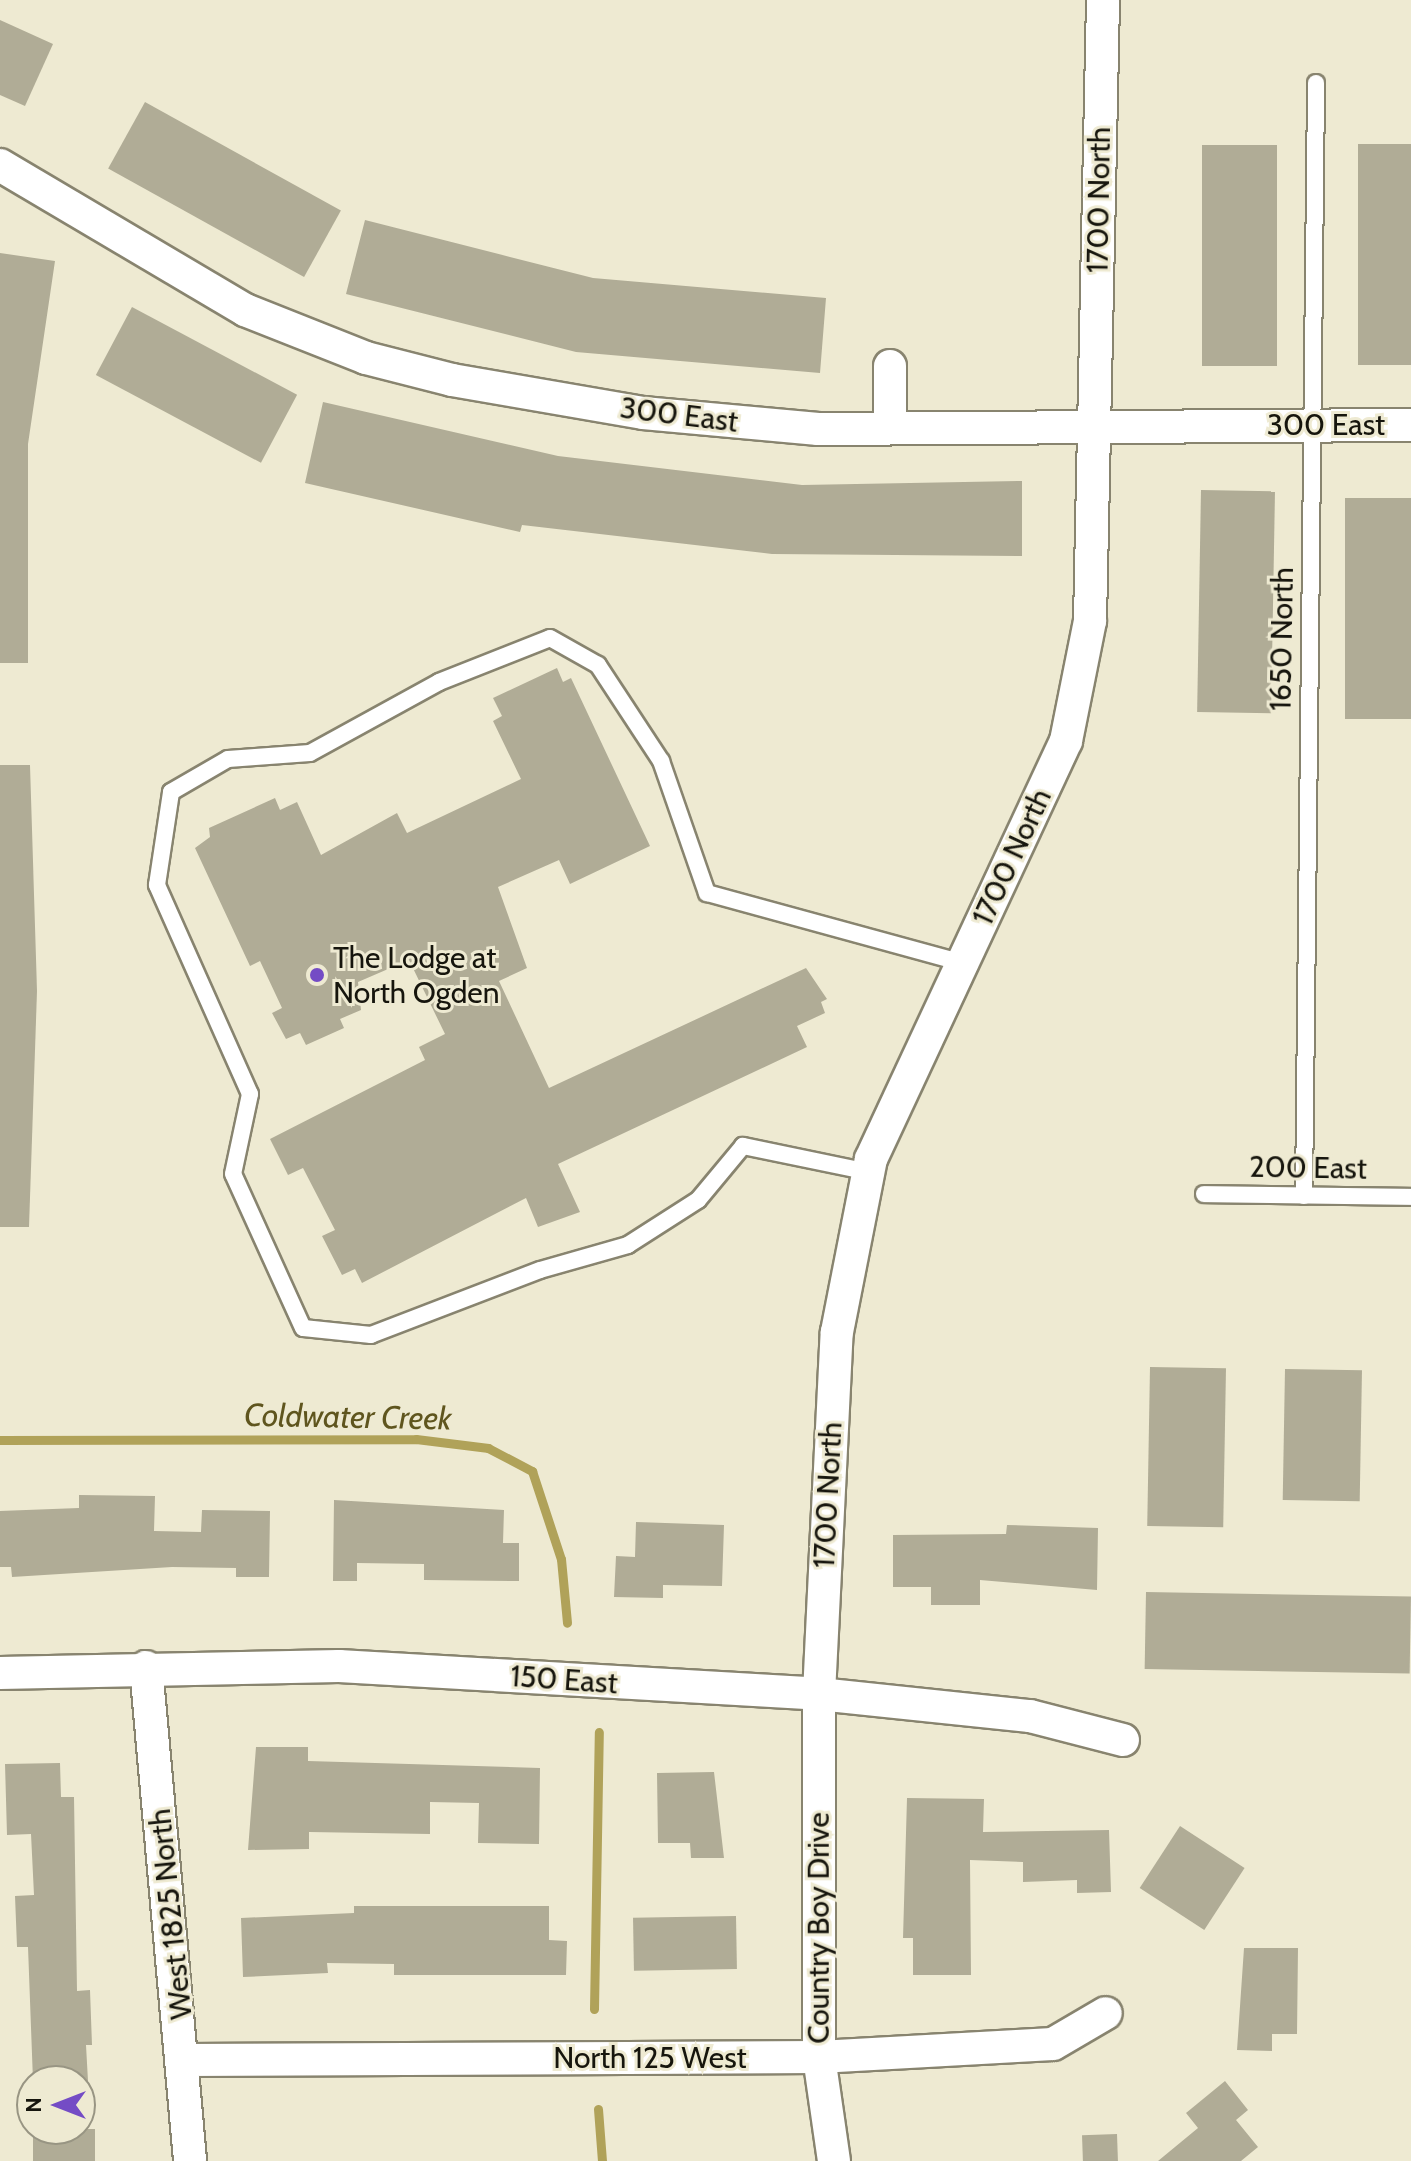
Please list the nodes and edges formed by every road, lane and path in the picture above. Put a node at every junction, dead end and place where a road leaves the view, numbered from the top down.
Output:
1 (1103, 0) edge
2 (1316, 83) dead end
3 (0, 165) edge
4 (890, 366) dead end
5 (1313, 425) junction
6 (1411, 425) edge
7 (1095, 426) junction
8 (890, 428) junction
9 (963, 963) junction
10 (869, 1172) junction
11 (1204, 1194) dead end
12 (1304, 1196) junction
13 (1411, 1197) edge
14 (146, 1667) junction
15 (0, 1673) edge
16 (819, 1694) junction
17 (1123, 1740) dead end
18 (1106, 2013) dead end
19 (819, 2057) junction
20 (186, 2060) junction
21 (190, 2161) edge
22 (834, 2161) edge

1 - 7 street, 1700 North
2 - 5 lane, 1650 North
3 - 8 street, 300 East
4 - 8 street
5 - 6 street, 300 East
5 - 7 street, 300 East
5 - 12 lane, 1650 North
7 - 8 street, 300 East
7 - 9 street, 1700 North
9 - 10 street, 1700 North
9 - 10 lane
10 - 16 street, 1700 North
11 - 12 lane, 200 East
12 - 13 lane, 200 East
14 - 15 street, 150 East
14 - 16 street, 150 East
14 - 20 street, West 1825 North
16 - 17 street, 150 East
16 - 19 street, Country Boy Drive
18 - 19 street, North 125 West
19 - 20 street, North 125 West
19 - 22 street, Country Boy Drive
20 - 21 street, West 1825 North

